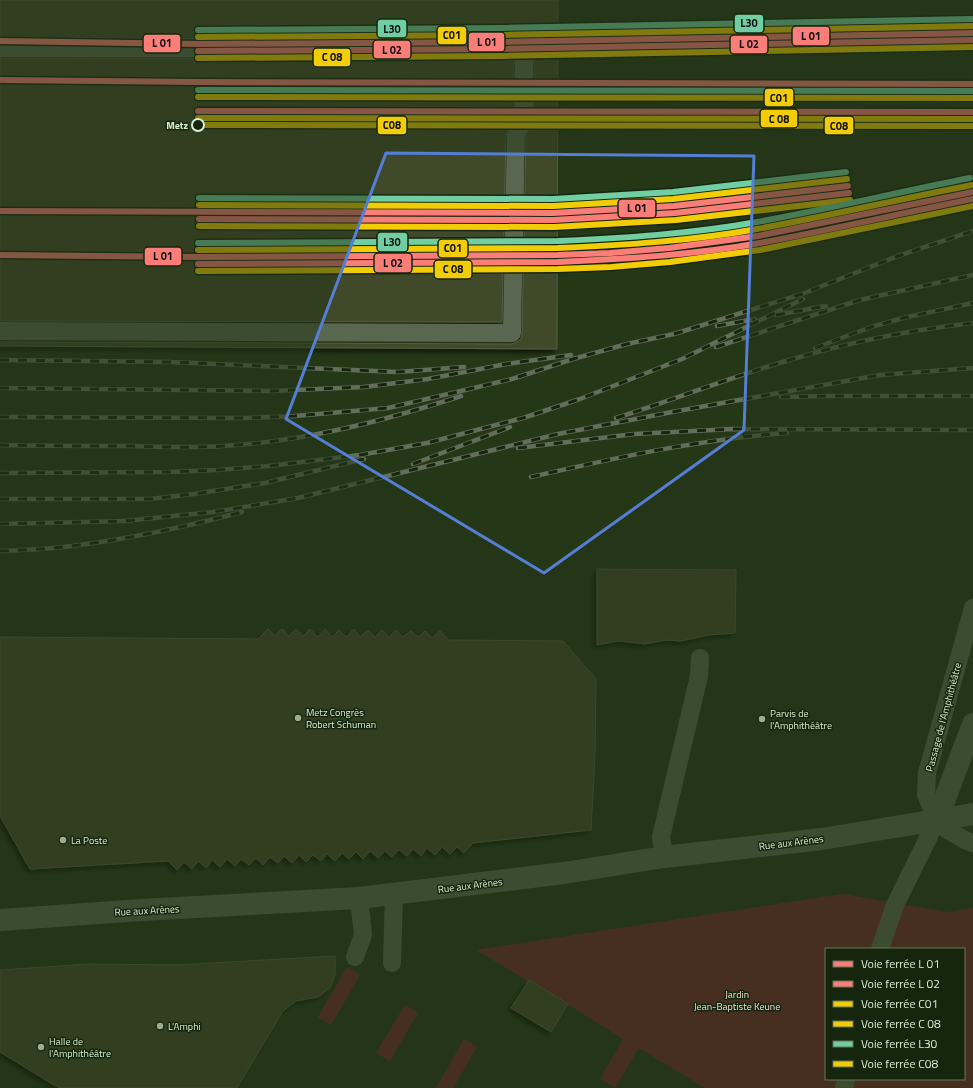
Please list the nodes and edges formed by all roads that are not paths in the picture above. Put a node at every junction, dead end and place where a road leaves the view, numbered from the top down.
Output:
1 (0, 48) edge
2 (0, 331) edge
3 (973, 608) edge
4 (700, 658) dead end
5 (973, 724) edge
6 (973, 814) edge
7 (937, 820) junction
8 (973, 843) edge
9 (664, 858) junction
10 (394, 894) junction
11 (359, 898) junction
12 (0, 920) edge
13 (880, 948) edge
14 (355, 957) dead end
15 (392, 963) dead end

1 - 2 lane
3 - 7 lane, Passage de l'Amphithéâtre
4 - 9 lane
5 - 7 main road
6 - 7 main road, Rue aux Arènes
7 - 8 lane
7 - 9 main road, Rue aux Arènes
7 - 13 lane
9 - 10 main road, Rue aux Arènes
10 - 11 main road, Rue aux Arènes
10 - 15 lane
11 - 12 main road, Rue aux Arènes
11 - 14 lane

